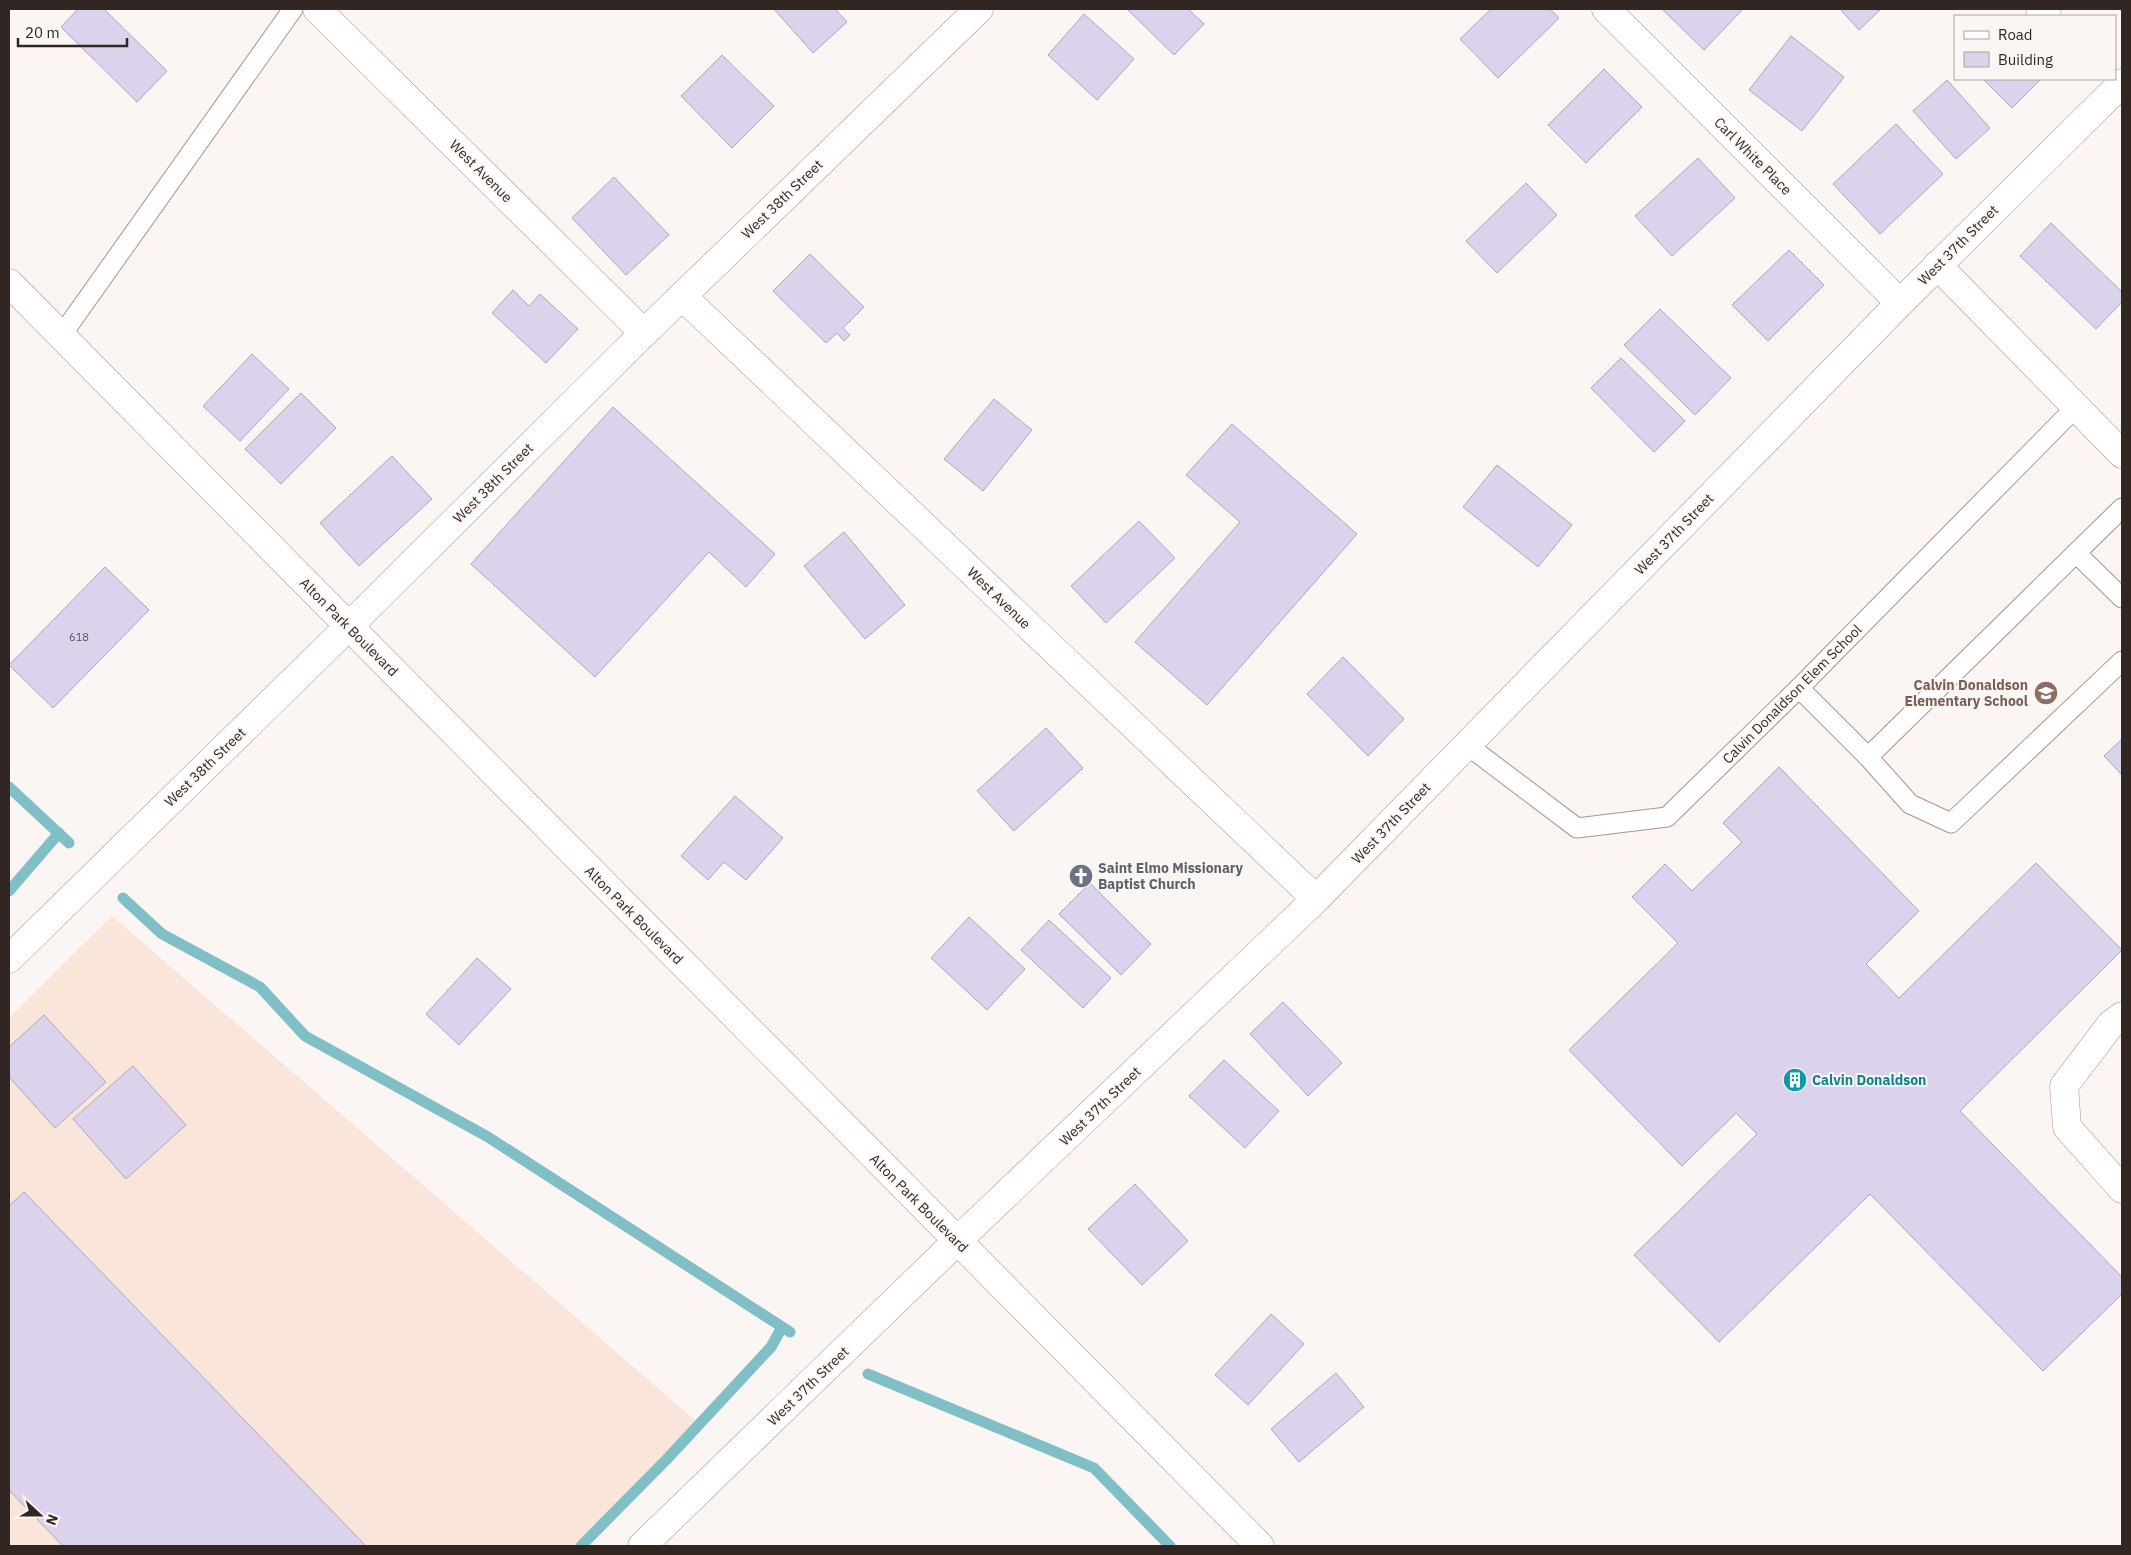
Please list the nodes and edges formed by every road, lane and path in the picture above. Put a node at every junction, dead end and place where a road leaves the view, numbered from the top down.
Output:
1 (294, 9) edge
2 (978, 9) edge
3 (1606, 9) edge
4 (321, 10) edge
5 (2117, 83) edge
6 (1936, 266) junction
7 (9, 283) edge
8 (682, 296) junction
9 (1900, 303) junction
10 (644, 333) junction
11 (61, 336) junction
12 (2076, 407) junction
13 (2122, 454) edge
14 (2122, 508) edge
15 (2076, 553) junction
16 (2122, 598) edge
17 (349, 626) junction
18 (2122, 661) edge
19 (1799, 688) junction
20 (1467, 745) junction
21 (1868, 756) junction
22 (1316, 899) junction
23 (9, 959) edge
24 (2122, 1016) edge
25 (2122, 1189) edge
26 (958, 1242) junction
27 (642, 1546) edge
28 (1260, 1546) edge

1 - 11 lane
2 - 8 street, West 38th Street
3 - 9 street, Carl White Place
4 - 10 street, West Avenue
5 - 6 street, West 37th Street
6 - 9 street, West 37th Street
6 - 12 street
7 - 11 street, Alton Park Boulevard
8 - 10 street, West 38th Street
8 - 22 street, West Avenue
9 - 20 street, West 37th Street
10 - 17 street, West 38th Street
11 - 17 street, Alton Park Boulevard
12 - 13 street
12 - 19 lane, Calvin Donaldson Elem School
14 - 15 lane
15 - 16 lane
15 - 21 lane
17 - 23 street, West 38th Street
17 - 26 street, Alton Park Boulevard
18 - 21 lane
19 - 20 lane, Calvin Donaldson Elem School
19 - 21 lane
20 - 22 street, West 37th Street
22 - 26 street, West 37th Street
24 - 25 street
26 - 27 street, West 37th Street
26 - 28 street, Alton Park Boulevard

